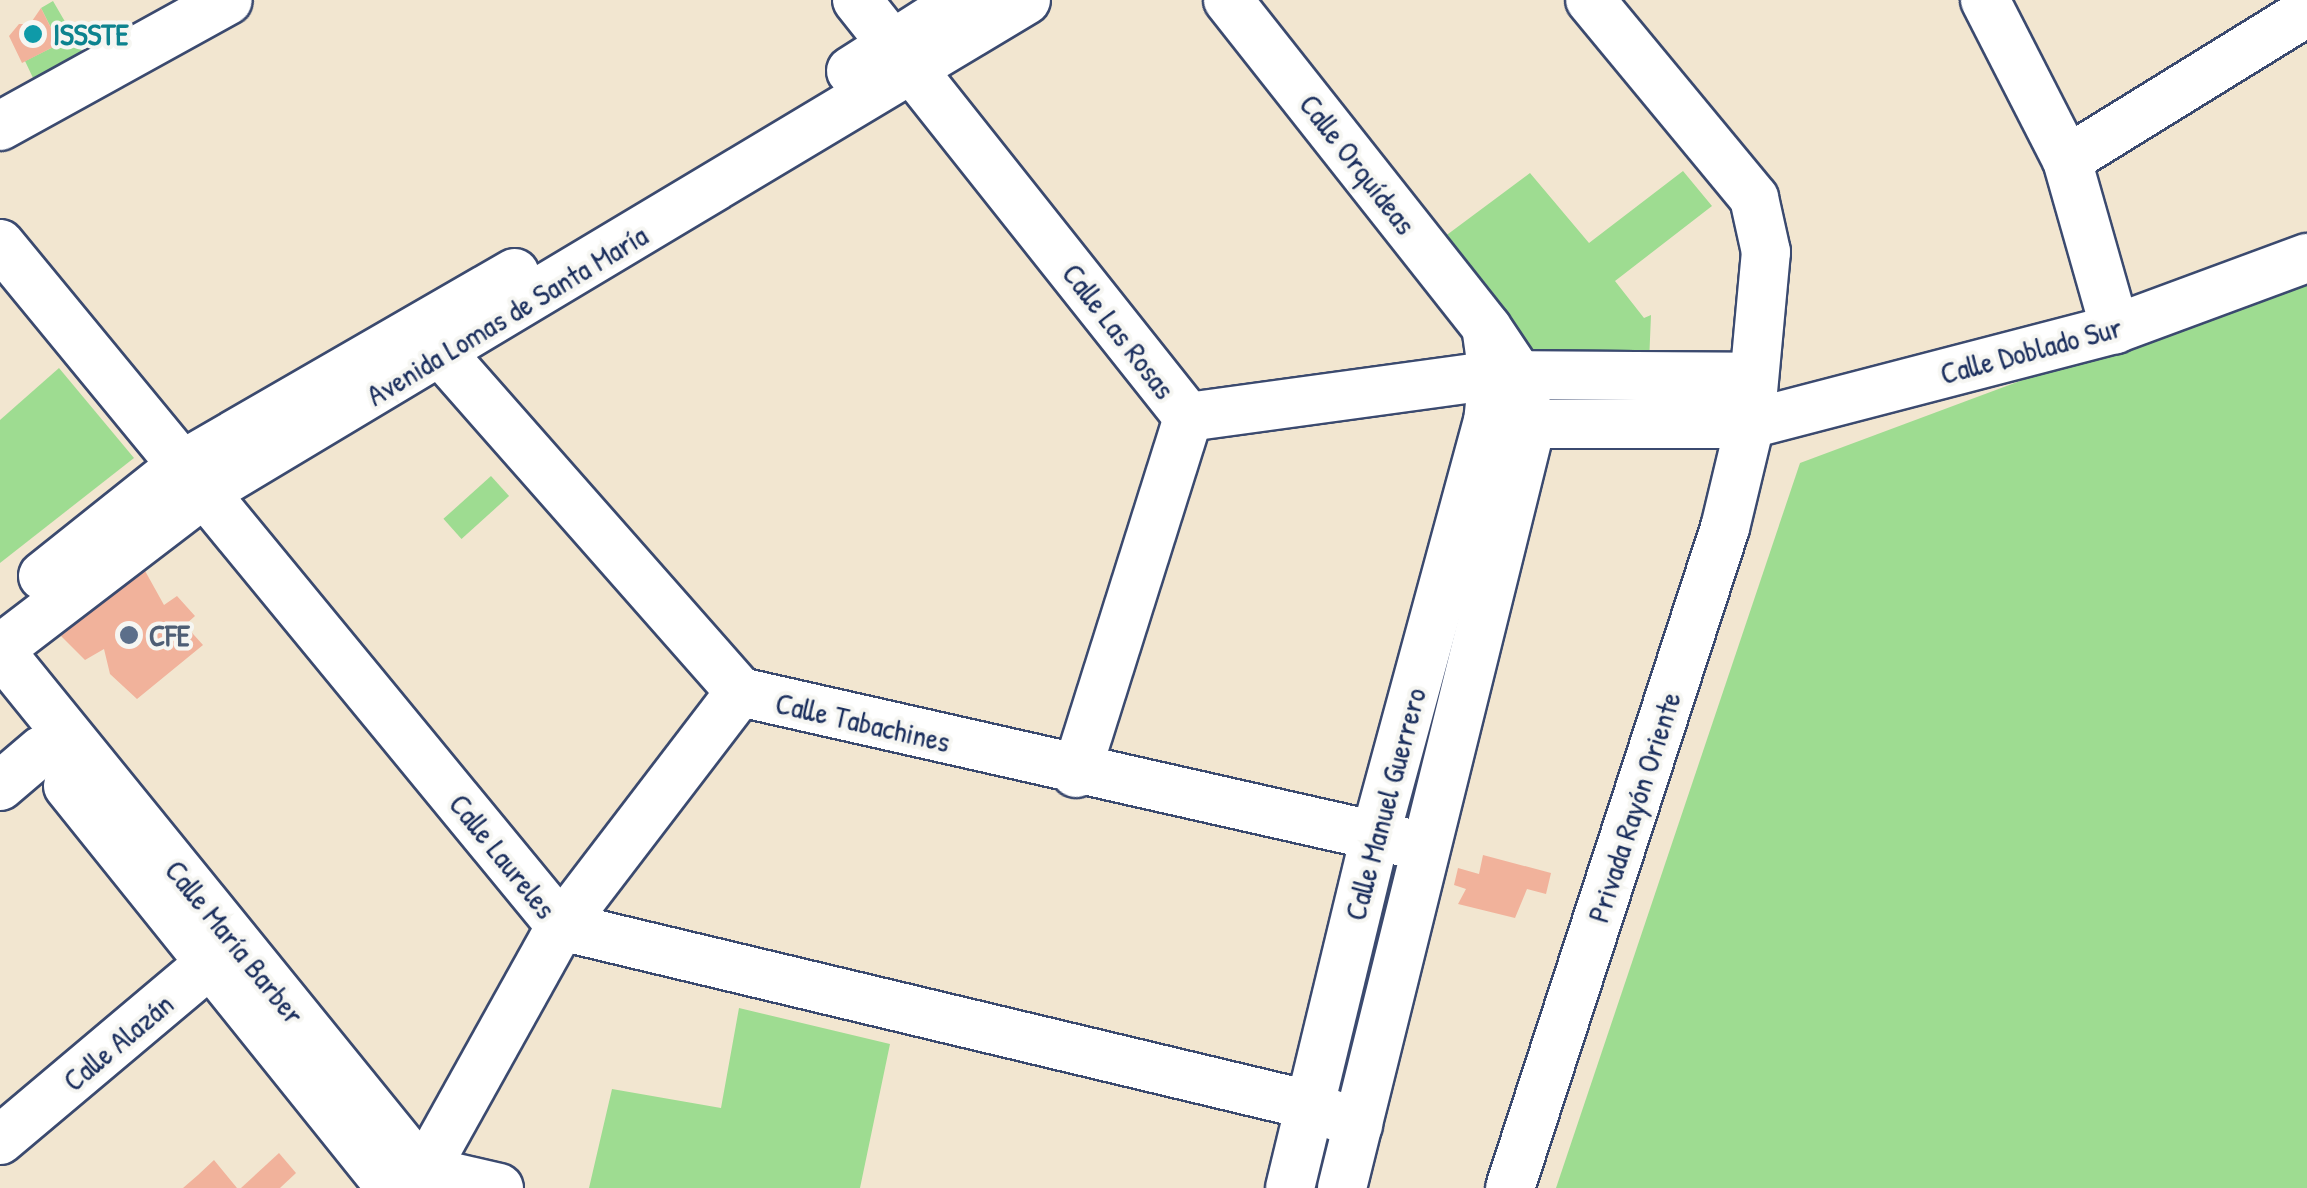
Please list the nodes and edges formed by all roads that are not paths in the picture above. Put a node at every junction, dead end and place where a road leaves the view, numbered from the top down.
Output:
1 (228, 0) edge
2 (856, 0) edge
3 (962, 0) edge
4 (1026, 0) edge
5 (1228, 0) edge
6 (1590, 0) edge
7 (1985, 0) edge
8 (2307, 12) edge
9 (904, 59) junction
10 (0, 126) edge
11 (2067, 160) junction
12 (0, 244) edge
13 (2307, 258) edge
14 (2116, 329) junction
15 (443, 355) junction
16 (1754, 377) junction
17 (1508, 378) junction
18 (1188, 417) junction
19 (1750, 424) junction
20 (1509, 425) junction
21 (194, 478) junction
22 (0, 610) edge
23 (0, 650) edge
24 (740, 692) junction
25 (0, 701) edge
26 (41, 751) junction
27 (1076, 772) junction
28 (0, 786) edge
29 (1376, 833) junction
30 (1424, 847) junction
31 (560, 926) junction
32 (221, 955) junction
33 (1309, 1105) junction
34 (1358, 1125) junction
35 (0, 1140) edge
36 (409, 1182) edge
37 (499, 1188) edge
38 (1290, 1188) edge
39 (1342, 1188) edge
40 (1510, 1188) edge

1 - 10 street
2 - 9 street, Calle Las Rosas
3 - 9 street, Avenida Lomas de Santa María
4 - 9 street, Avenida Lomas de Santa María
5 - 17 street, Calle Orquídeas
6 - 16 street, Privada Rayón Oriente
7 - 11 street
8 - 11 street
9 - 15 street, Avenida Lomas de Santa María
9 - 18 street, Calle Las Rosas
9 - 21 street, Avenida Lomas de Santa María
11 - 14 street
12 - 21 street, Calle Laureles
13 - 14 street, Calle Doblado Sur
14 - 19 street, Calle Doblado Sur
15 - 21 street, Avenida Lomas de Santa María
15 - 24 street, Calle Tabachines
16 - 17 street
16 - 19 street, Privada Rayón Oriente
17 - 18 street
17 - 20 street, Calle Manuel Guerrero
18 - 27 street, Calle Las Rosas
19 - 20 street
19 - 40 street, Privada Rayón Oriente
20 - 29 street, Calle Manuel Guerrero
20 - 30 street, Calle Manuel Guerrero
21 - 22 street, Avenida Lomas de Santa María
21 - 23 street, Avenida Lomas de Santa María
21 - 31 street, Calle Laureles
23 - 32 street, Calle María Barber
24 - 27 street, Calle Tabachines
24 - 31 street
25 - 26 street, Calle María Barber
26 - 28 street
26 - 32 street, Calle María Barber
27 - 29 street, Calle Tabachines
29 - 30 street, Calle Tabachines
29 - 33 street, Calle Manuel Guerrero
30 - 34 street, Calle Manuel Guerrero
31 - 33 street, Calle Laureles
31 - 36 street
32 - 35 street, Calle Alazán
32 - 36 street, Calle María Barber
33 - 34 street, Calle Laureles
33 - 38 street, Calle Manuel Guerrero
34 - 39 street, Calle Manuel Guerrero
36 - 37 street

